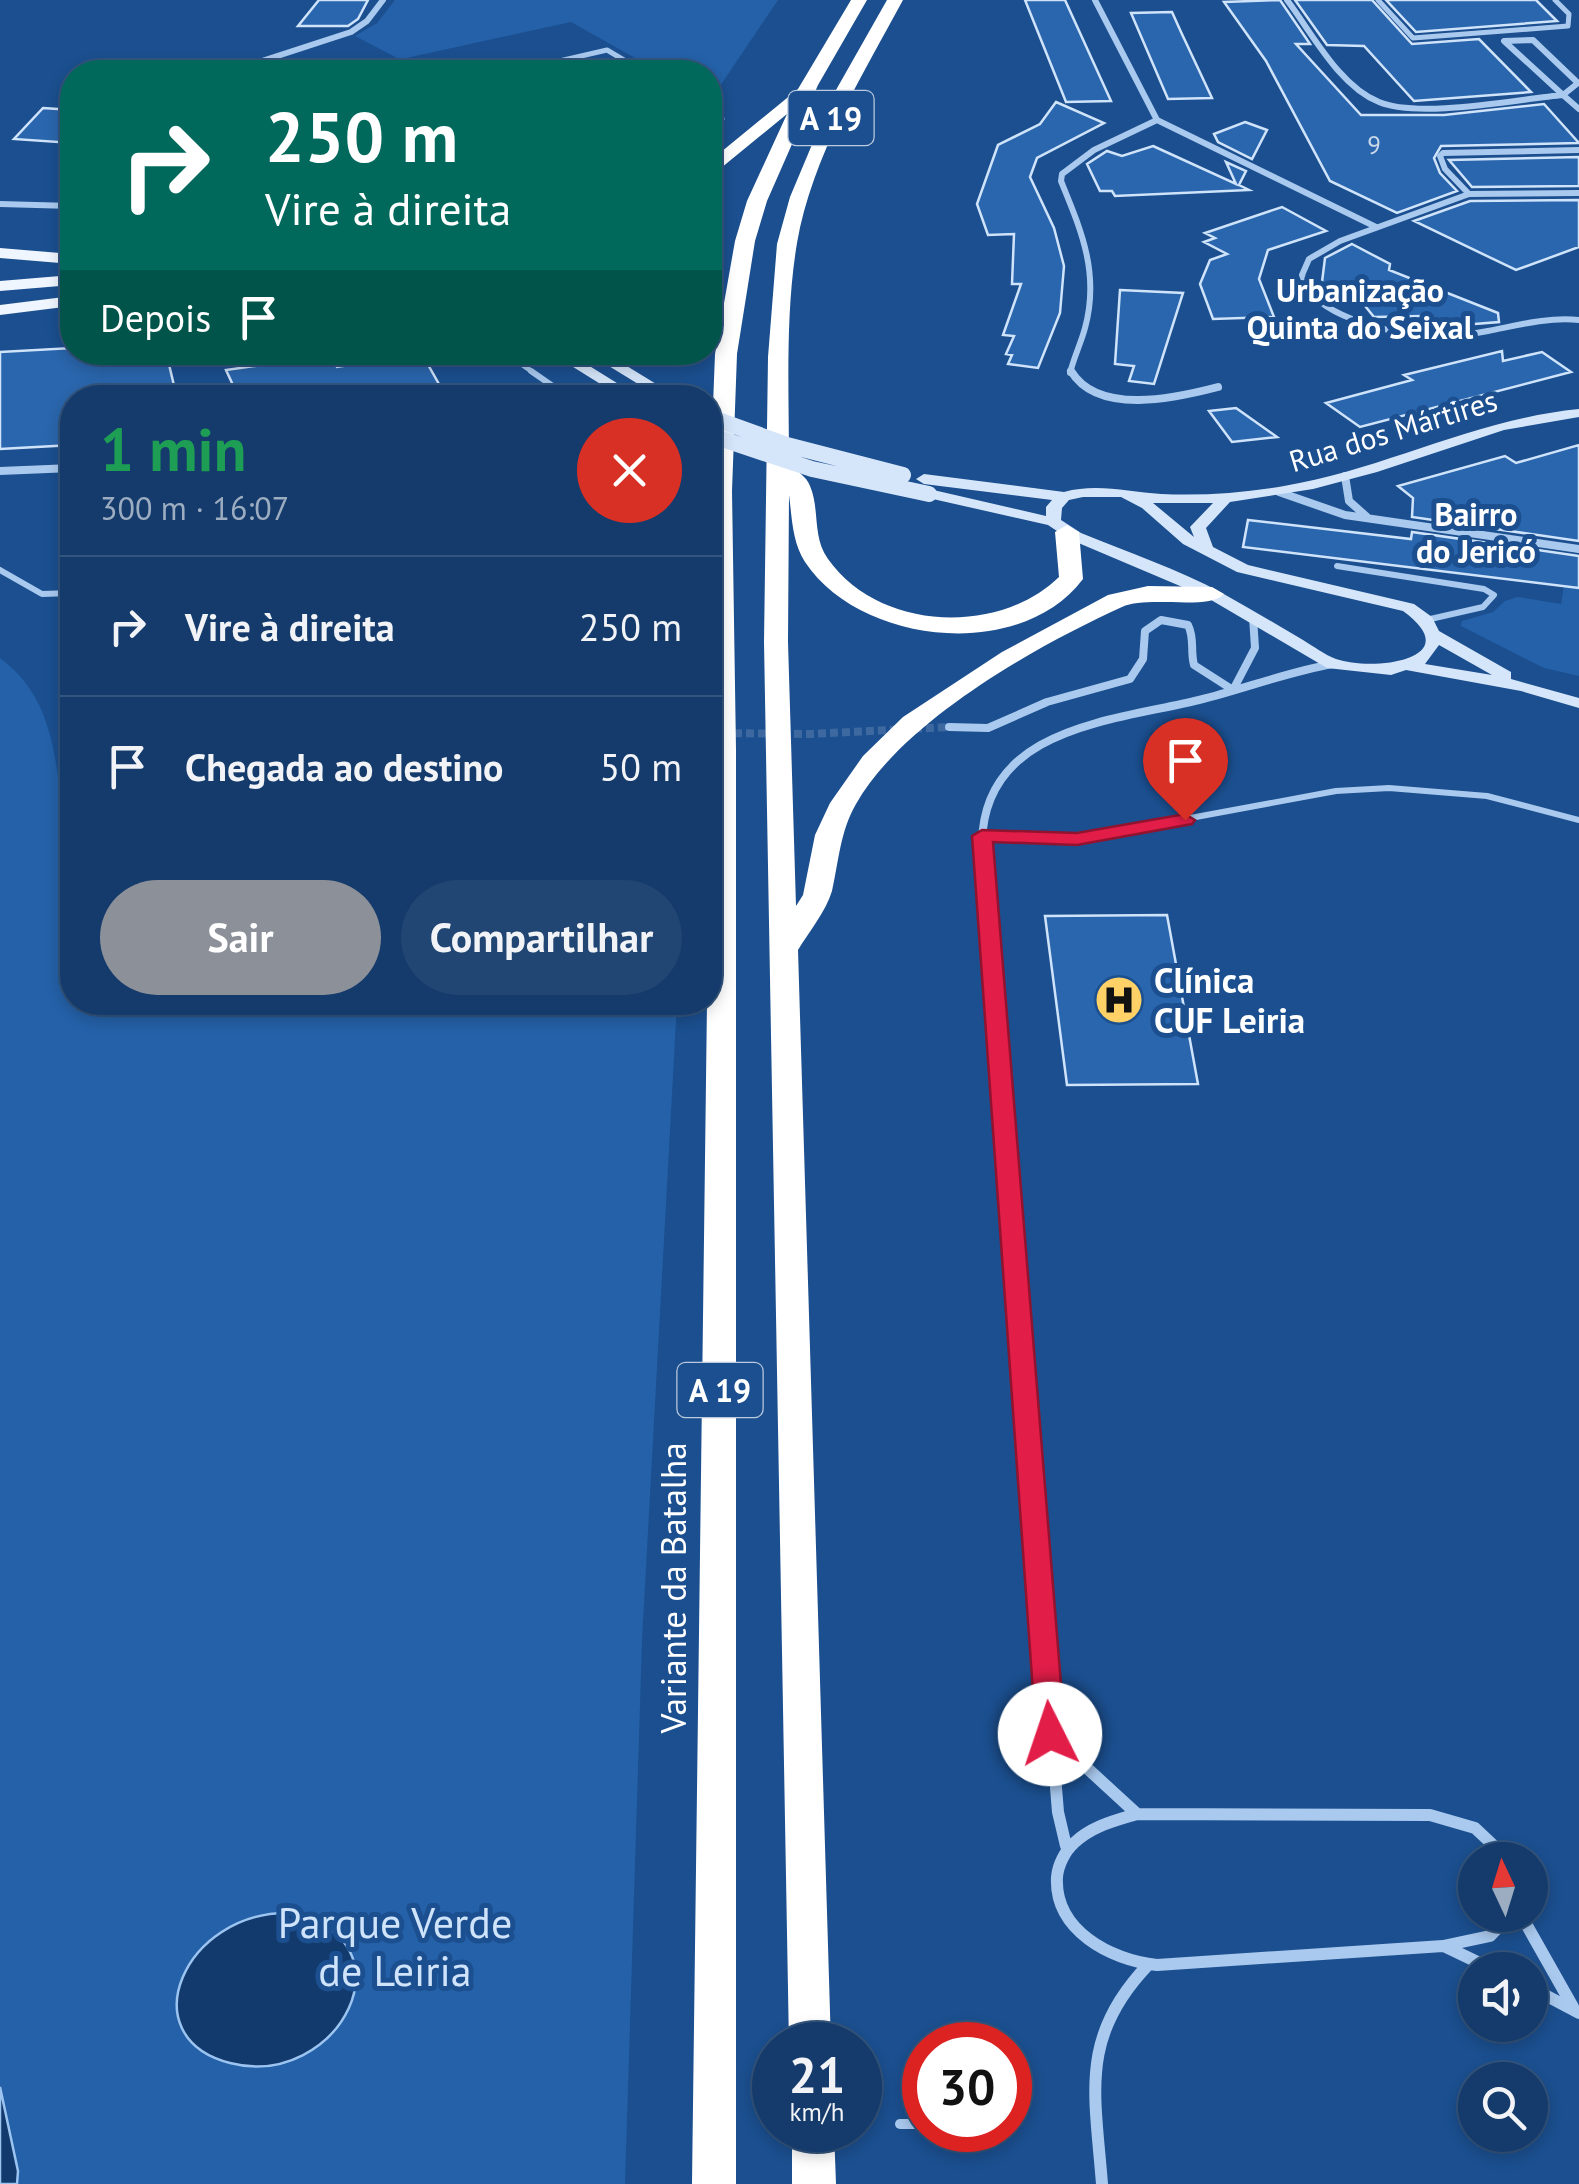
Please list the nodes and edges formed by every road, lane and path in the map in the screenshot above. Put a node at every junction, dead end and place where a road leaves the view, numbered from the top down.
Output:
1 (384, 0) edge
2 (859, 0) edge
3 (895, 0) edge
4 (1095, 0) edge
5 (1286, 0) edge
6 (1378, 0) edge
7 (1555, 0) edge
8 (1506, 31) junction
9 (1514, 39) junction
10 (265, 60) edge
11 (564, 60) edge
12 (624, 60) edge
13 (809, 85) junction
14 (1563, 96) junction
15 (1579, 109) edge
16 (1157, 120) junction
17 (1579, 150) edge
18 (722, 160) edge
19 (1579, 193) edge
20 (1470, 194) junction
21 (0, 204) edge
22 (60, 206) edge
23 (1377, 227) junction
24 (0, 253) edge
25 (60, 258) edge
26 (60, 282) edge
27 (60, 288) edge
28 (0, 290) edge
29 (60, 302) edge
30 (0, 310) edge
31 (1579, 320) edge
32 (722, 344) edge
33 (726, 354) junction
34 (523, 365) edge
35 (577, 365) edge
36 (615, 365) edge
37 (551, 385) edge
38 (611, 385) edge
39 (650, 385) edge
40 (1218, 387) dead end
41 (1579, 413) edge
42 (722, 421) edge
43 (722, 439) edge
44 (722, 463) edge
45 (777, 465) junction
46 (60, 468) edge
47 (0, 470) edge
48 (1345, 476) junction
49 (927, 486) junction
50 (1279, 492) junction
51 (1135, 496) junction
52 (1064, 497) junction
53 (1223, 501) junction
54 (1367, 518) junction
55 (1060, 527) junction
56 (1579, 549) edge
57 (1207, 552) junction
58 (1337, 566) dead end
59 (0, 570) edge
60 (60, 593) edge
61 (1212, 594) junction
62 (1252, 617) junction
63 (1429, 627) junction
64 (722, 638) edge
65 (1332, 664) junction
66 (1408, 666) junction
67 (1524, 686) junction
68 (1233, 690) junction
69 (1579, 703) edge
70 (948, 727) tunnel mouth
71 (1579, 820) edge
72 (982, 836) junction
73 (722, 942) edge
74 (784, 949) junction
75 (722, 1015) edge
76 (1050, 1734) junction
77 (1136, 1814) junction
78 (1494, 1842) edge
79 (1066, 1846) junction
80 (1494, 1932) edge
81 (1531, 1932) edge
82 (1443, 1946) junction
83 (1458, 1953) edge
84 (1148, 1965) junction
85 (1548, 1996) edge
86 (1576, 2010) edge
87 (809, 2022) edge
88 (813, 2152) edge
89 (714, 2184) edge
90 (814, 2184) edge
91 (1102, 2184) edge

1 - 10 street
2 - 13 highway, Variante da Batalha / A 19
3 - 45 highway, A 19
4 - 16 street
5 - 14 street
6 - 8 lane
7 - 8 lane
8 - 9 lane
9 - 14 street
9 - 14 street
11 - 12 lane
13 - 18 highway
13 - 33 highway, Variante da Batalha / A 19
14 - 15 street
16 - 23 street
16 - 40 street
17 - 20 street
19 - 20 street
20 - 23 street
21 - 22 street
23 - 31 street
24 - 25 main road
26 - 28 main road
27 - 28 main road
29 - 30 main road
32 - 33 highway
33 - 44 highway, Variante da Batalha / A 19
34 - 37 lane
35 - 38 main road
36 - 39 main road
41 - 48 main road, Rua dos Mártires
42 - 49 main road, bridge
43 - 49 main road, bridge
45 - 55 highway
45 - 74 highway, A 19
46 - 47 street
48 - 50 main road, Rua dos Mártires
48 - 54 street
49 - 52 main road, Rua dos Mártires
49 - 55 main road
50 - 53 main road, Rua dos Mártires
50 - 54 street
51 - 52 main road, Rua dos Mártires
51 - 53 main road, Rua dos Mártires
51 - 57 main road
52 - 55 main road
53 - 57 main road
54 - 56 street
55 - 61 main road
57 - 63 main road
58 - 63 lane
59 - 60 lane
61 - 62 main road
61 - 74 highway
62 - 65 main road
62 - 68 street
63 - 66 main road
63 - 67 main road
64 - 73 highway, Variante da Batalha / A 19
65 - 66 main road
65 - 68 street
66 - 67 main road
67 - 69 main road
68 - 70 street
68 - 72 street
71 - 72 lane
72 - 76 street
74 - 87 highway, A 19
75 - 89 highway, Variante da Batalha / A 19
76 - 77 street
76 - 79 street
77 - 78 street
77 - 79 street
79 - 84 street
80 - 82 street
81 - 86 street
82 - 83 street
82 - 84 street
84 - 91 street
85 - 86 street
88 - 90 highway

